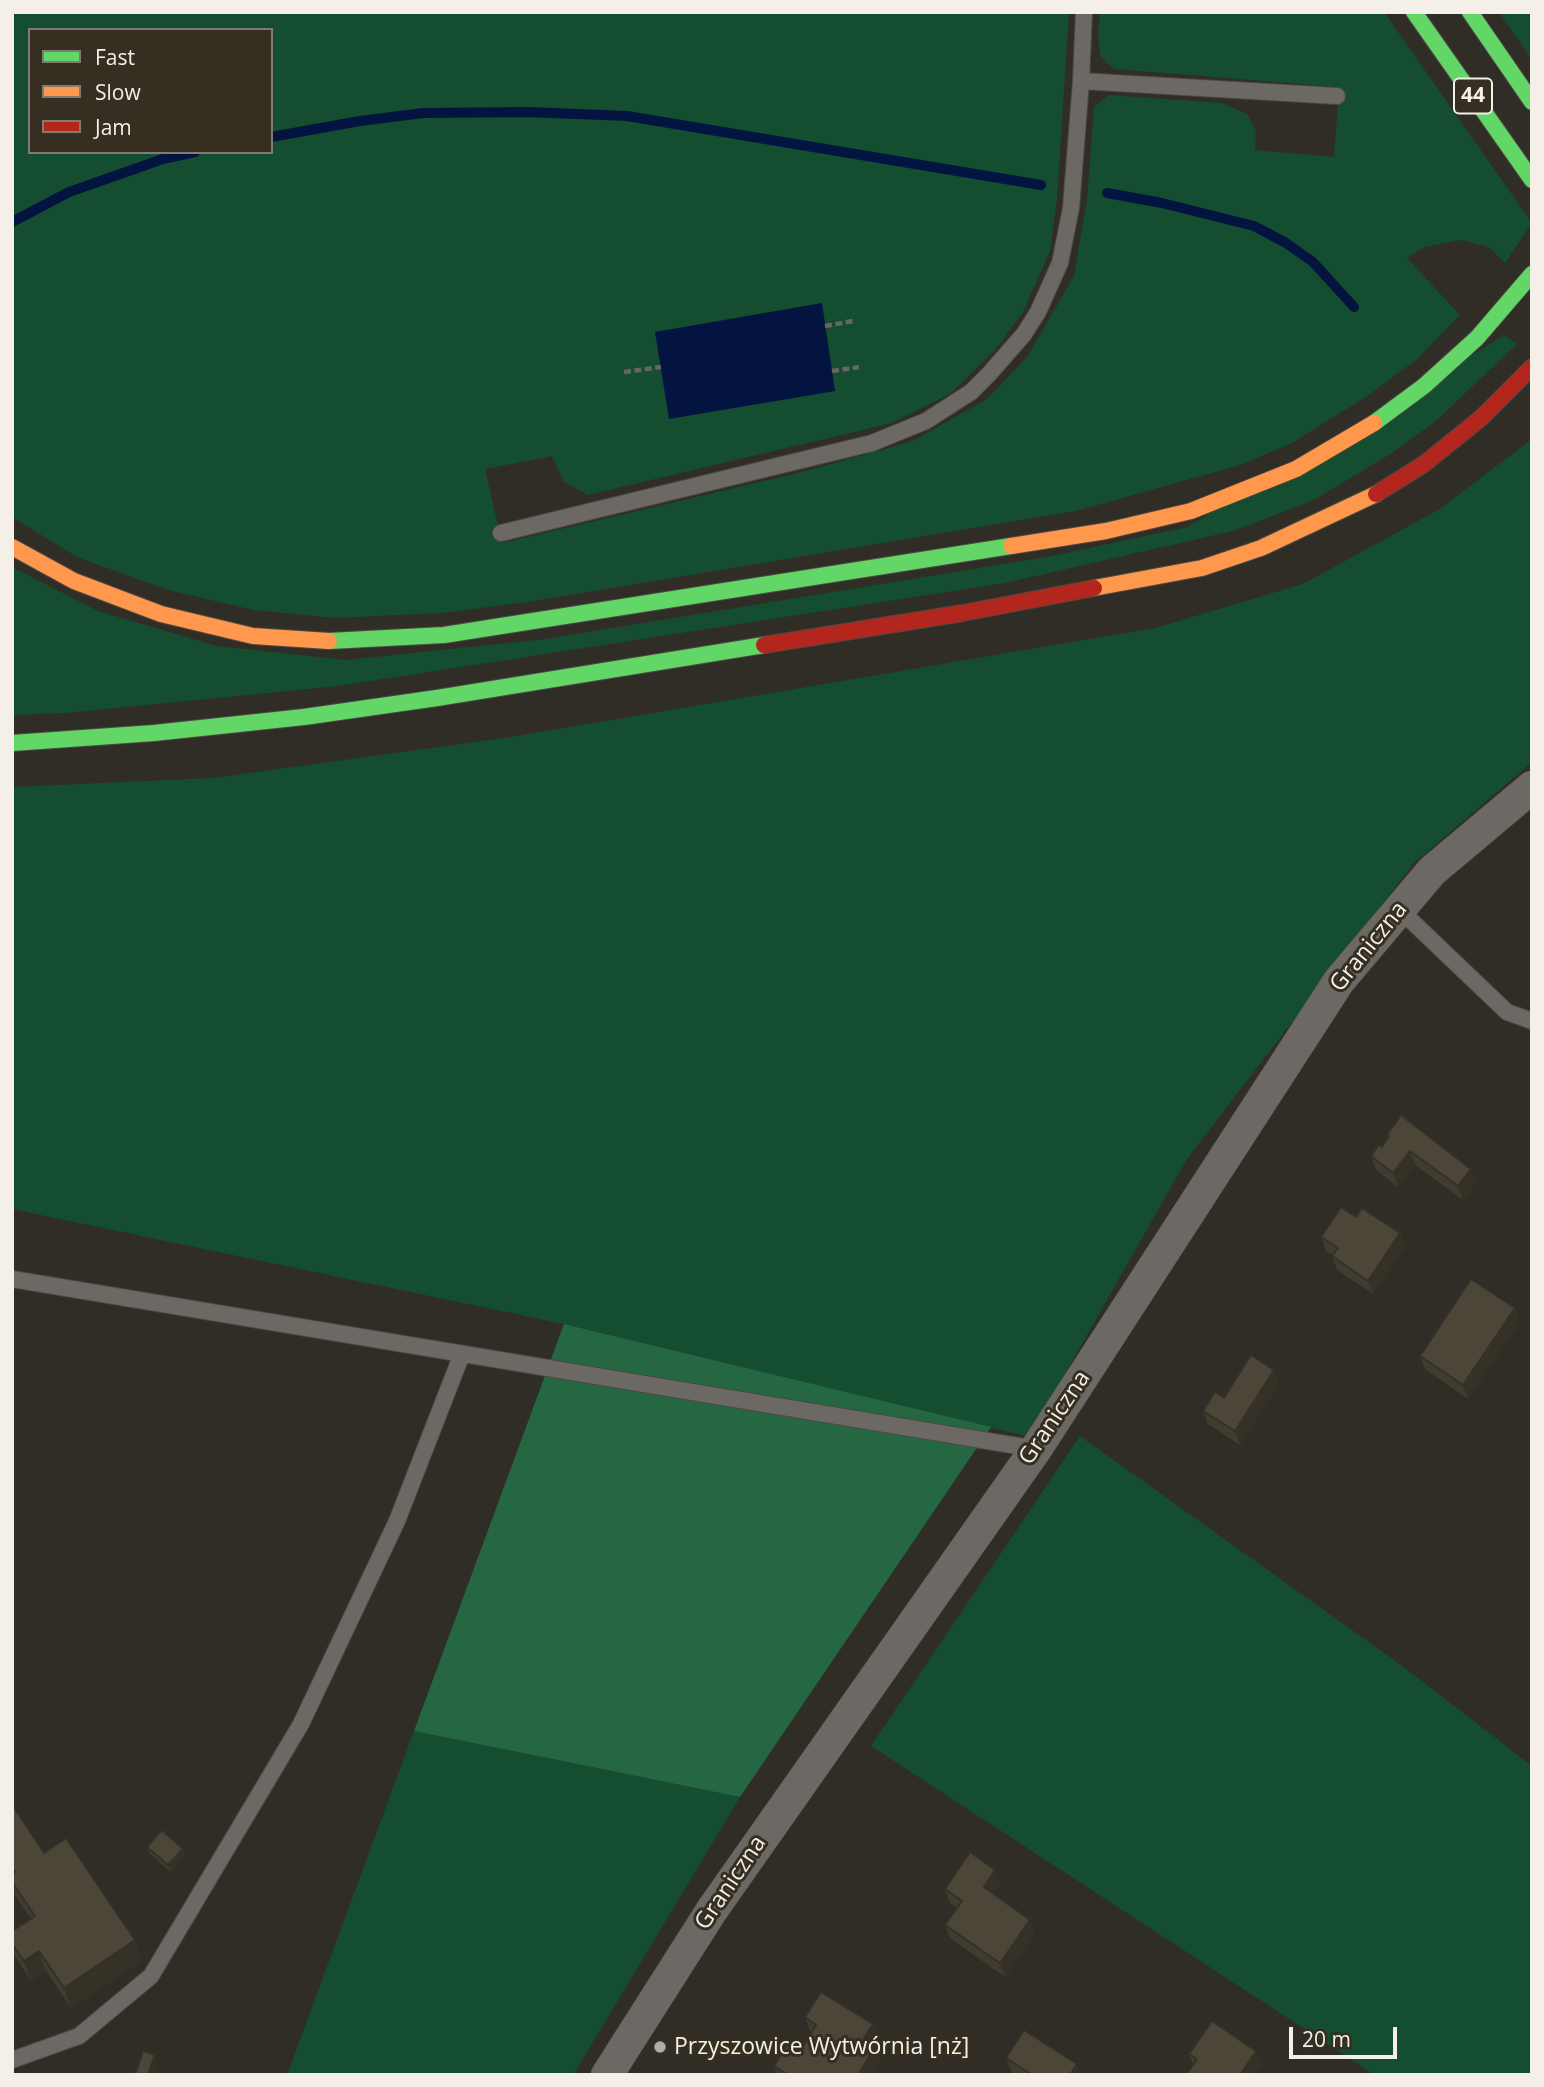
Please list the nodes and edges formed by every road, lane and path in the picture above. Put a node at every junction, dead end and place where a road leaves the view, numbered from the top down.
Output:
1 (1084, 12) edge
2 (1414, 12) edge
3 (1469, 12) edge
4 (1081, 81) junction
5 (1337, 96) dead end
6 (1532, 102) edge
7 (1532, 180) edge
8 (1532, 274) edge
9 (853, 321) dead end
10 (825, 326) dead end
11 (661, 367) dead end
12 (859, 367) dead end
13 (1532, 367) edge
14 (832, 371) dead end
15 (624, 372) dead end
16 (501, 533) dead end
17 (12, 547) edge
18 (12, 743) edge
19 (1532, 787) edge
20 (1399, 909) junction
21 (1532, 1021) edge
22 (12, 1279) edge
23 (462, 1354) junction
24 (1036, 1448) junction
25 (12, 2060) edge
26 (607, 2075) edge

1 - 4 lane
2 - 7 main road, 44
3 - 6 main road, 44
4 - 5 lane
4 - 16 lane
8 - 17 main road
9 - 10 path
11 - 15 path
12 - 14 path
13 - 18 main road
19 - 20 street, Graniczna
20 - 21 lane
20 - 24 street, Graniczna
22 - 23 lane
23 - 24 lane
23 - 25 lane
24 - 26 street, Graniczna

